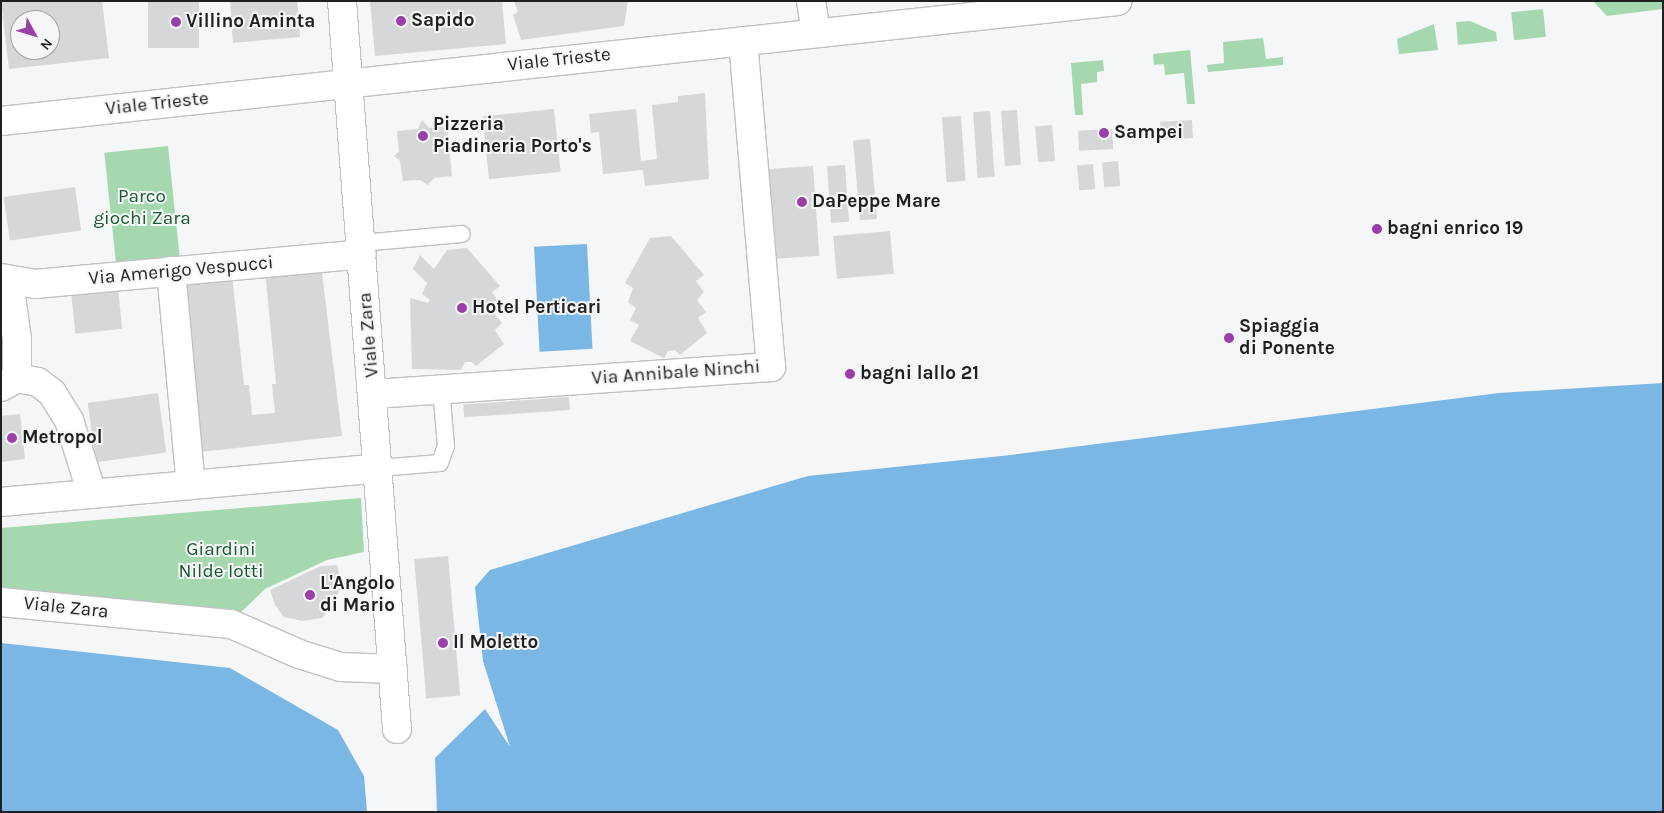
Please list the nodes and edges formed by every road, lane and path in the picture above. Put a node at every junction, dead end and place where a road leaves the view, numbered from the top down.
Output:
1 (342, 1) edge
2 (810, 1) edge
3 (1118, 1) edge
4 (816, 33) junction
5 (742, 41) junction
6 (349, 82) junction
7 (1, 121) edge
8 (462, 234) dead end
9 (362, 248) junction
10 (171, 271) junction
11 (5, 280) edge
12 (9, 383) edge
13 (441, 389) junction
14 (373, 394) junction
15 (379, 468) junction
16 (191, 485) junction
17 (92, 494) junction
18 (1, 502) edge
19 (1, 602) edge
20 (393, 669) junction
21 (397, 729) dead end

1 - 6 street, Viale Zara
2 - 4 street
3 - 4 street, Viale Trieste
4 - 5 street, Viale Trieste
5 - 6 street, Viale Trieste
5 - 13 street, Via Annibale Ninchi
6 - 7 street, Viale Trieste
6 - 9 street, Viale Zara
8 - 9 lane
9 - 10 street, Via Amerigo Vespucci
9 - 14 street, Viale Zara
10 - 11 street, Via Amerigo Vespucci
10 - 16 street
11 - 12 street
12 - 17 street
13 - 14 street, Via Annibale Ninchi
13 - 15 lane
14 - 15 street, Viale Zara
15 - 16 street
15 - 20 street, Viale Zara
16 - 17 street
17 - 18 street
19 - 20 street, Viale Zara
20 - 21 street, Viale Zara

